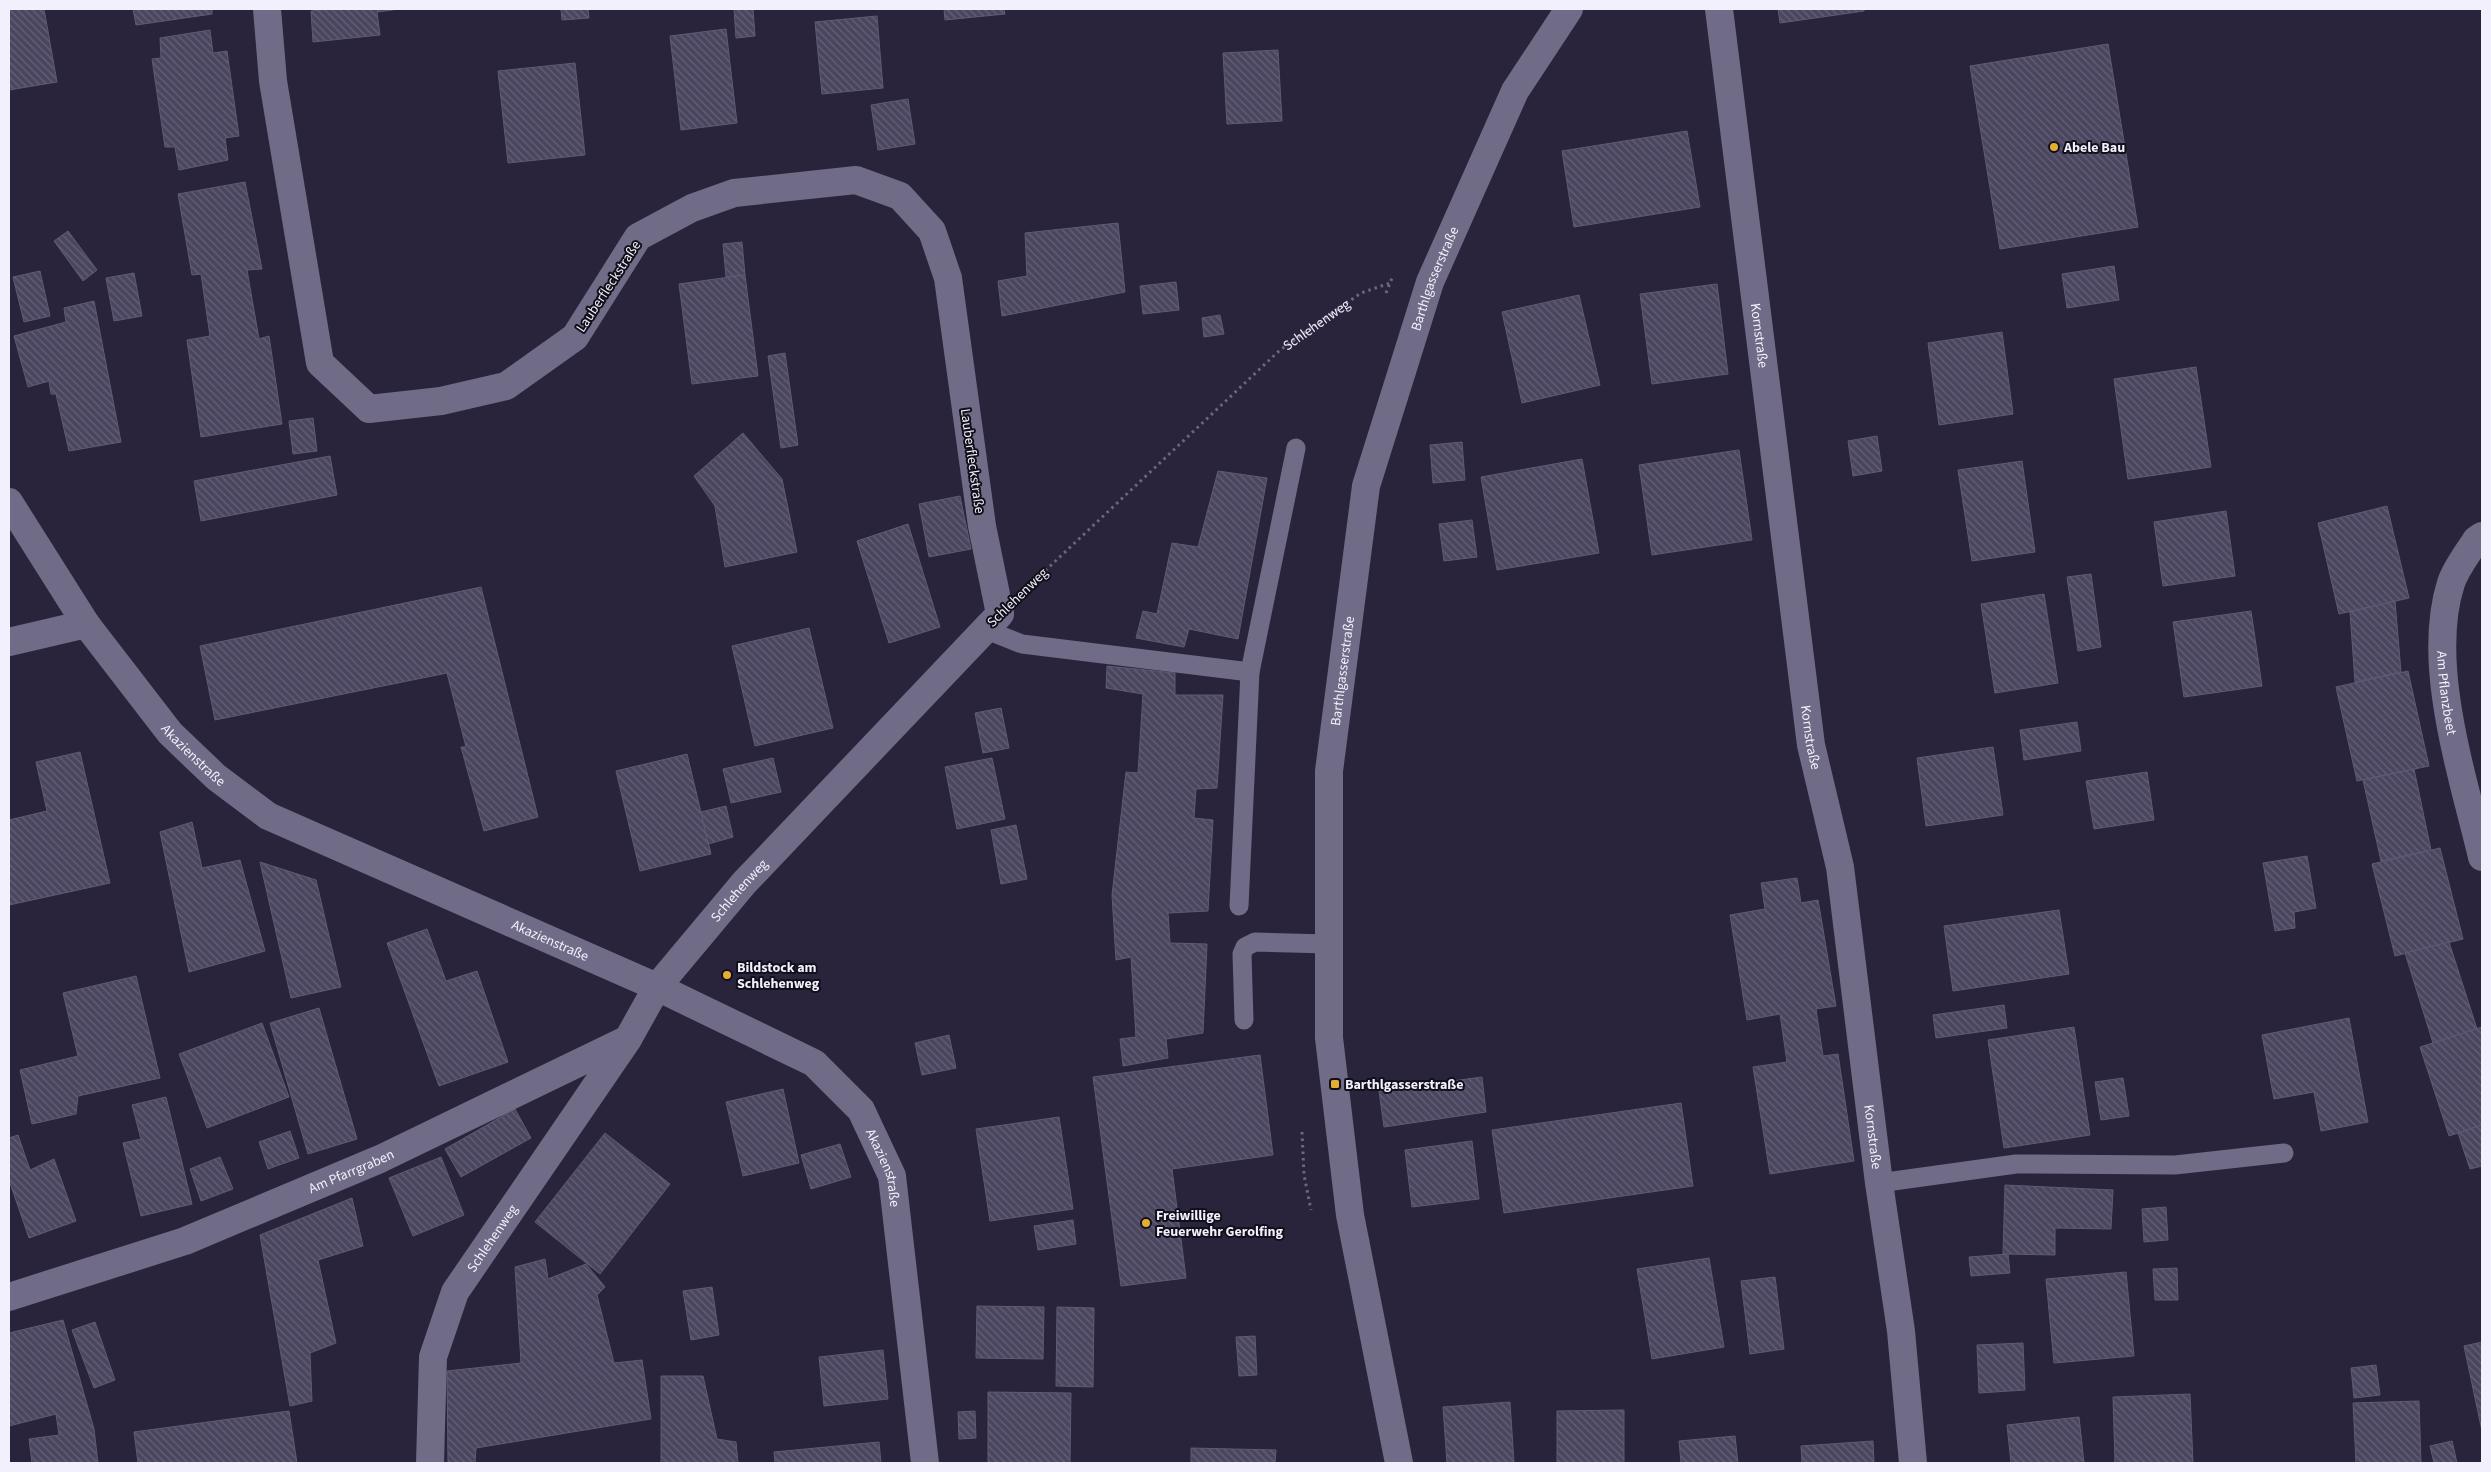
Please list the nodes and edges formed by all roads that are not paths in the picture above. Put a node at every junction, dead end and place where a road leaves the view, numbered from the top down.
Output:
1 (267, 9) edge
2 (1569, 9) edge
3 (1719, 9) edge
4 (1296, 448) dead end
5 (9, 502) edge
6 (2482, 536) edge
7 (992, 621) junction
8 (86, 624) junction
9 (9, 642) edge
10 (1250, 672) junction
11 (2482, 857) edge
12 (1239, 906) dead end
13 (1329, 944) junction
14 (657, 987) junction
15 (1244, 1020) dead end
16 (628, 1039) junction
17 (2284, 1153) dead end
18 (1878, 1183) junction
19 (9, 1298) edge
20 (430, 1463) edge
21 (925, 1463) edge
22 (1399, 1463) edge
23 (1913, 1463) edge

1 - 7 street, Lauberfleckstraße
2 - 13 street, Barthlgasserstraße
3 - 18 street, Kornstraße
4 - 10 lane
5 - 8 street, Akazienstraße
6 - 11 street, Am Pflanzbeet
7 - 10 lane
7 - 14 street, Schlehenweg
8 - 9 street
8 - 14 street, Akazienstraße
10 - 12 lane
13 - 15 lane
13 - 22 street, Barthlgasserstraße
14 - 16 street
14 - 21 street, Akazienstraße
16 - 19 street, Am Pfarrgraben
16 - 20 street, Schlehenweg
17 - 18 lane
18 - 23 street, Kornstraße

